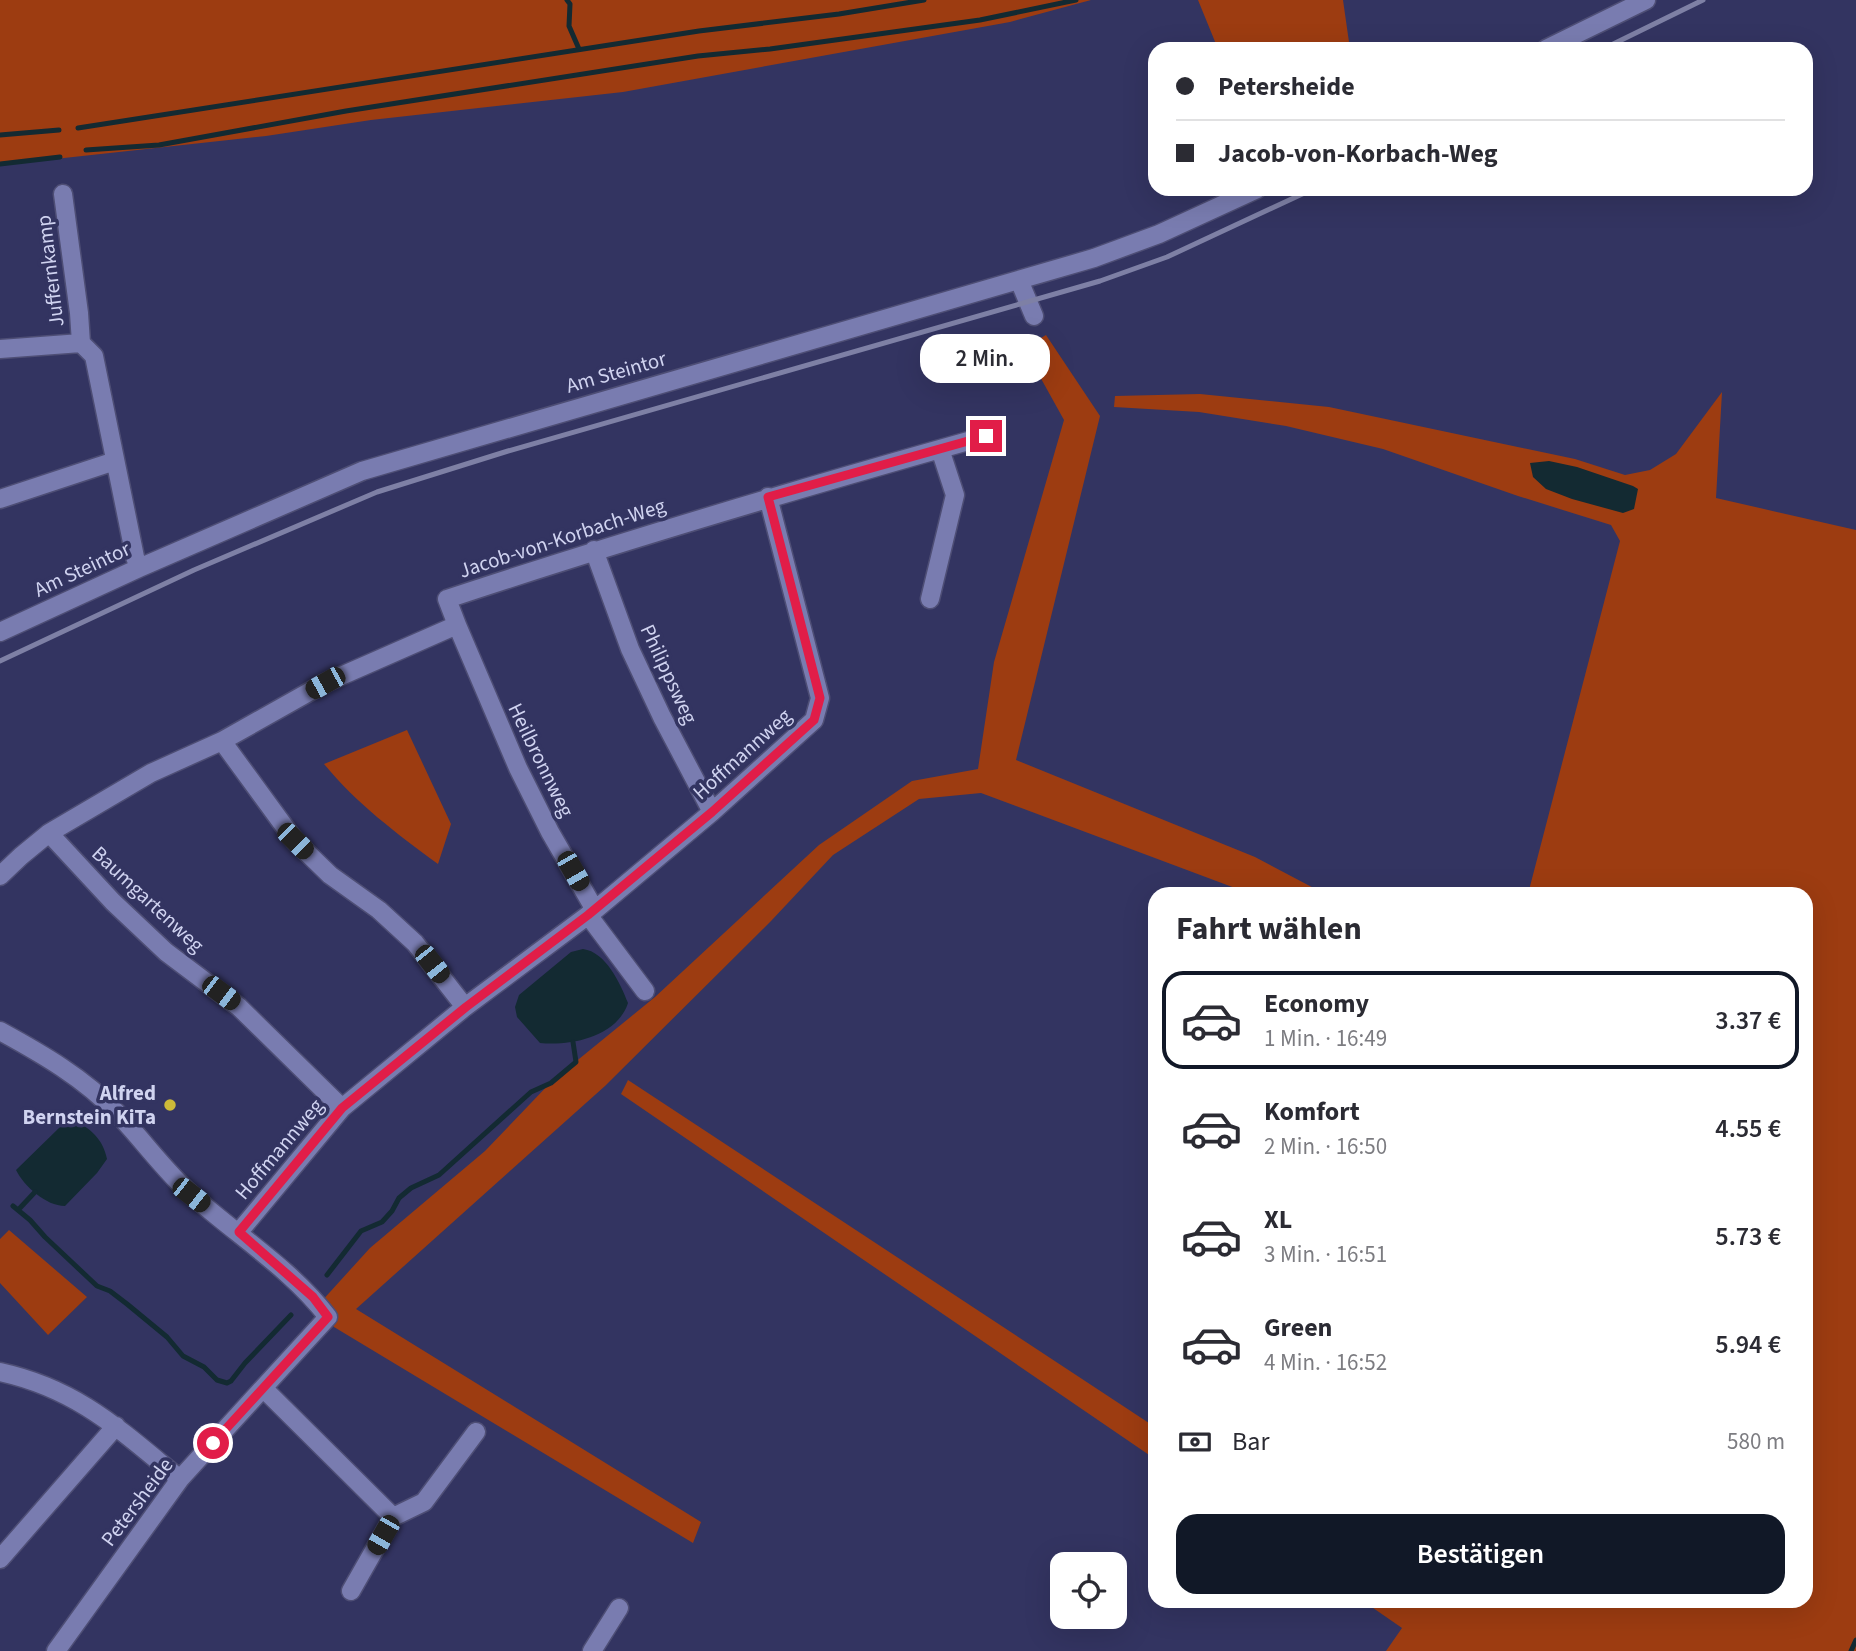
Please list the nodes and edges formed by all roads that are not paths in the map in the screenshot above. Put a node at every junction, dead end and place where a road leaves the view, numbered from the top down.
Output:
1 (1646, 0) edge
2 (1560, 42) edge
3 (63, 194) dead end
4 (1242, 196) edge
5 (1019, 280) junction
6 (1034, 316) dead end
7 (81, 344) junction
8 (0, 349) edge
9 (986, 436) dead end
10 (940, 449) junction
11 (115, 461) junction
12 (768, 497) junction
13 (0, 499) edge
14 (594, 550) junction
15 (139, 568) junction
16 (930, 599) dead end
17 (457, 625) junction
18 (0, 632) edge
19 (222, 741) junction
20 (712, 812) junction
21 (49, 833) junction
22 (0, 876) edge
23 (591, 912) junction
24 (645, 991) dead end
25 (466, 1007) junction
26 (0, 1031) edge
27 (342, 1108) junction
28 (239, 1232) junction
29 (0, 1372) edge
30 (263, 1388) junction
31 (116, 1426) junction
32 (476, 1432) dead end
33 (180, 1479) junction
34 (393, 1517) junction
35 (0, 1559) edge
36 (351, 1591) dead end
37 (619, 1608) dead end
38 (56, 1651) edge
39 (592, 1651) edge

1 - 2 street
3 - 7 street, Juffernkamp
4 - 5 street, Am Steintor
5 - 6 street
5 - 15 street, Am Steintor
7 - 8 street, Juffernkamp
7 - 11 street, Juffernkamp
9 - 10 street, Jacob-von-Korbach-Weg
10 - 12 street, Jacob-von-Korbach-Weg
10 - 16 street
11 - 13 street
11 - 15 street, Juffernkamp
12 - 14 street, Jacob-von-Korbach-Weg
12 - 20 street, Hoffmannweg
14 - 17 street, Jacob-von-Korbach-Weg
14 - 20 street, Philippsweg
15 - 18 street, Am Steintor
17 - 19 street
17 - 23 street, Heilbronnweg
19 - 21 street
19 - 25 street
20 - 23 street, Hoffmannweg
21 - 22 street
21 - 27 street, Baumgartenweg
23 - 24 street
23 - 25 street, Hoffmannweg
25 - 27 street, Hoffmannweg
26 - 28 street
27 - 28 street, Hoffmannweg
28 - 30 street, Petersheide
29 - 31 street
30 - 33 street, Petersheide
30 - 34 street
31 - 33 street
31 - 35 street
32 - 34 street
33 - 38 street, Petersheide
34 - 36 street
37 - 39 street

